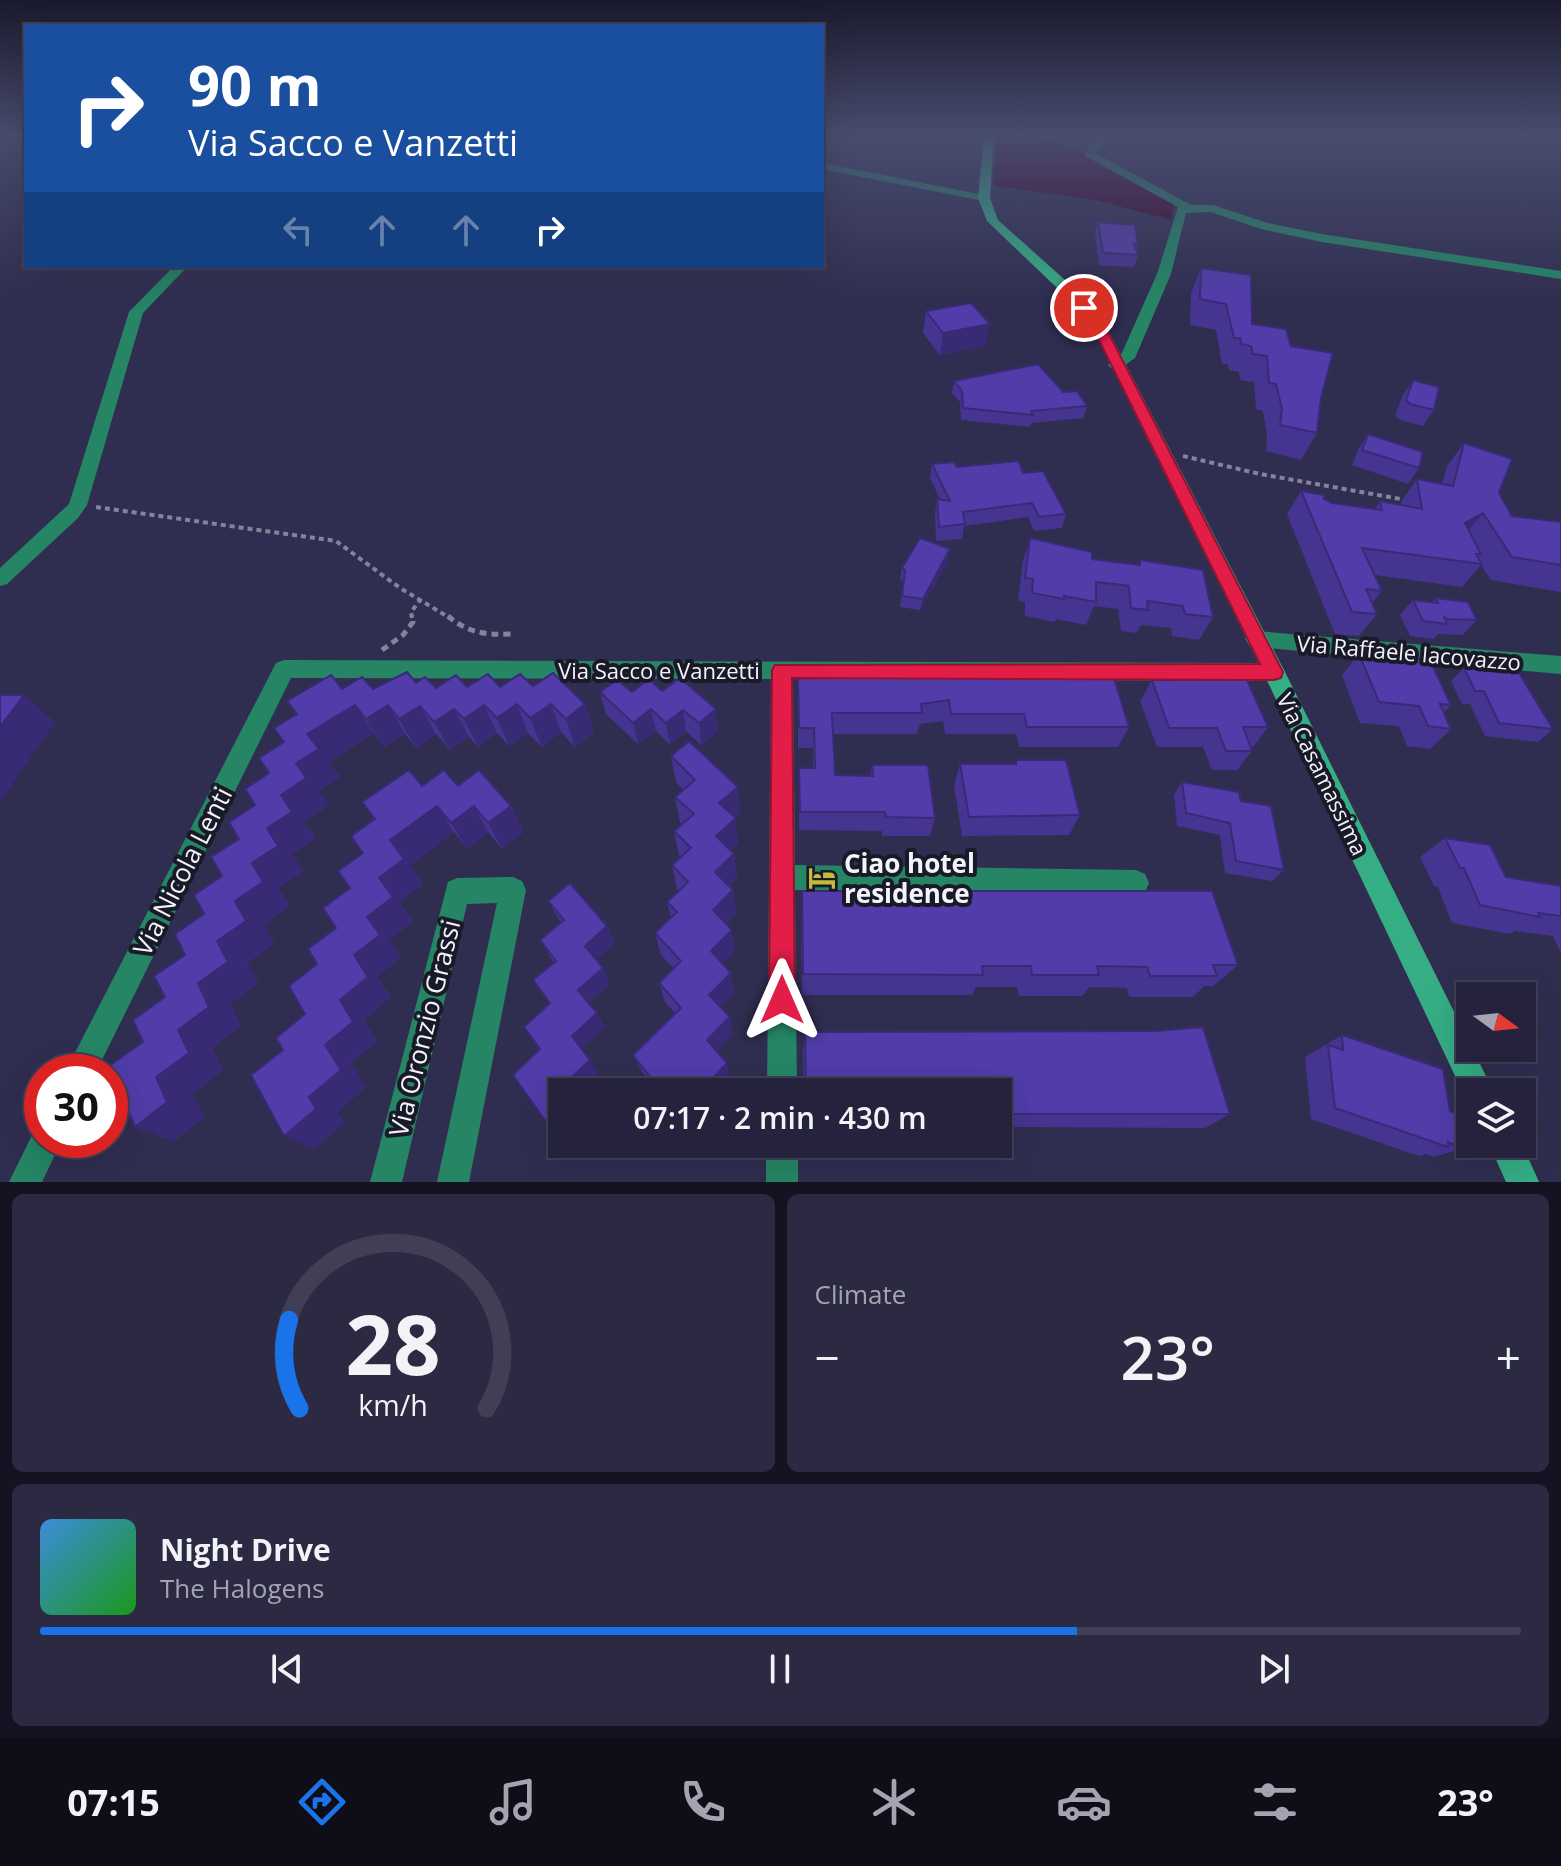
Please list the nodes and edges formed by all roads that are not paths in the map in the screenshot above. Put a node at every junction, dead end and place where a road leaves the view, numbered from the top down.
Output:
1 (944, 190) edge
2 (985, 190) edge
3 (1156, 190) edge
4 (984, 198) junction
5 (1187, 207) junction
6 (179, 268) edge
7 (1561, 275) edge
8 (1116, 365) junction
9 (0, 579) edge
10 (1256, 639) junction
11 (1561, 665) edge
12 (284, 669) joint
13 (782, 670) junction
14 (1274, 672) junction
15 (783, 877) junction
16 (1136, 883) dead end
17 (89, 1054) edge
18 (782, 1078) edge
19 (1472, 1078) edge
20 (37, 1158) edge
21 (782, 1158) edge
22 (1512, 1158) edge
23 (25, 1182) edge
24 (386, 1182) edge
25 (453, 1182) edge
26 (782, 1182) edge
27 (1523, 1182) edge

1 - 4 street
2 - 4 main road
3 - 5 street
4 - 8 main road, Via Casamassima
5 - 7 street
5 - 8 street
6 - 9 street
8 - 10 main road, Via Casamassima
10 - 11 street, Via Raffaele Iacovazzo
10 - 14 main road, Via Casamassima
12 - 13 street, Via Sacco e Vanzetti
12 - 17 street, Via Nicola Lenti
13 - 14 street, Via Sacco e Vanzetti
13 - 15 street
14 - 19 main road, Via Casamassima
15 - 16 street
15 - 18 street
20 - 23 street
21 - 26 street
22 - 27 main road
24 - 25 street, Via Oronzio Grassi

